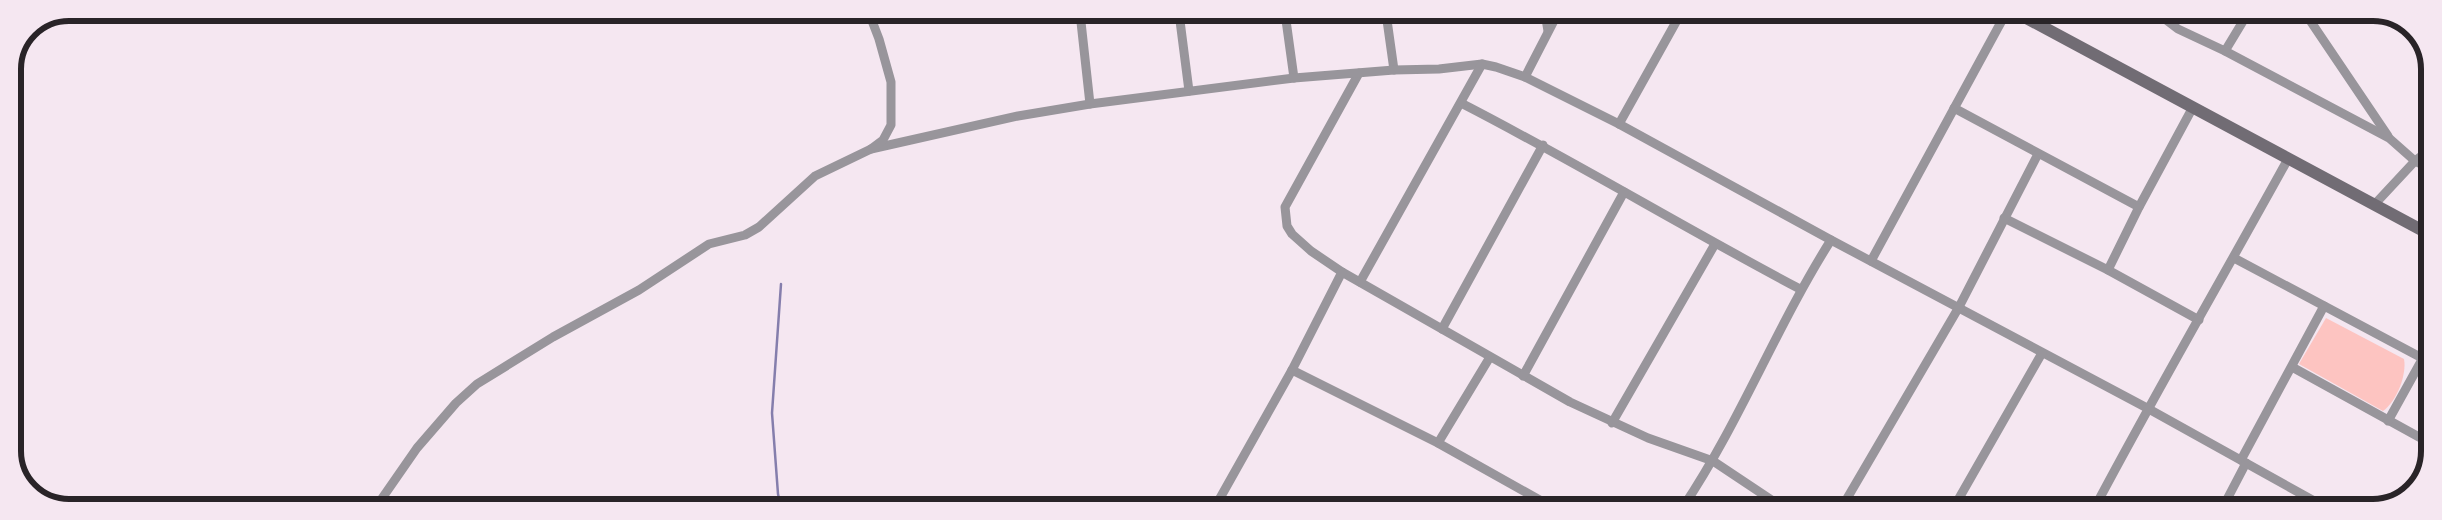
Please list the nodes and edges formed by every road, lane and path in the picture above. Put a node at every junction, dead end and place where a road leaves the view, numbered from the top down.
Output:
1 (872, 21) edge
2 (1081, 21) edge
3 (1180, 21) edge
4 (1286, 21) edge
5 (1387, 21) edge
6 (1547, 21) edge
7 (1554, 21) edge
8 (1677, 21) edge
9 (2002, 21) edge
10 (2032, 21) edge
11 (2167, 21) edge
12 (2244, 21) edge
13 (2310, 21) edge
14 (1548, 32) junction
15 (2226, 51) junction
16 (1482, 64) junction
17 (1394, 70) junction
18 (1359, 73) junction
19 (1525, 77) junction
20 (1294, 78) junction
21 (1189, 91) junction
22 (1461, 103) junction
23 (1090, 104) junction
24 (2193, 107) junction
25 (1954, 108) junction
26 (1619, 124) junction
27 (2389, 138) junction
28 (1543, 145) junction
29 (872, 149) junction
30 (2038, 154) junction
31 (2421, 155) edge
32 (2288, 159) junction
33 (2414, 160) junction
34 (2421, 164) edge
35 (1624, 192) junction
36 (2374, 205) junction
37 (2139, 207) junction
38 (2004, 218) junction
39 (2421, 230) edge
40 (1831, 240) junction
41 (1715, 244) junction
42 (2234, 258) junction
43 (1871, 261) junction
44 (2108, 270) junction
45 (1342, 272) junction
46 (1360, 282) junction
47 (1800, 289) junction
48 (2324, 306) junction
49 (1959, 307) junction
50 (2198, 320) junction
51 (1442, 329) junction
52 (2042, 353) junction
53 (1490, 357) junction
54 (2421, 357) edge
55 (2421, 360) edge
56 (2292, 367) junction
57 (1292, 370) junction
58 (1523, 376) junction
59 (2147, 408) junction
60 (2388, 421) junction
61 (1612, 423) junction
62 (2421, 438) edge
63 (1438, 443) junction
64 (1713, 461) junction
65 (2243, 461) junction
66 (382, 499) edge
67 (1219, 499) edge
68 (1538, 499) edge
69 (1688, 499) edge
70 (1770, 499) edge
71 (1847, 499) edge
72 (1959, 499) edge
73 (2098, 499) edge
74 (2226, 499) edge
75 (2309, 499) edge

1 - 29 street
2 - 23 street
3 - 21 street
4 - 20 street
5 - 17 street
6 - 14 street
7 - 14 street
8 - 26 street
9 - 25 street
10 - 24 street
11 - 15 street
12 - 15 street
13 - 27 street
14 - 19 street
15 - 27 street
16 - 17 street
16 - 19 street
16 - 22 street
17 - 18 street
18 - 20 street
18 - 45 street
19 - 26 street
20 - 21 street
21 - 23 street
22 - 28 street
22 - 46 street
23 - 29 street
24 - 32 street
24 - 37 street
25 - 30 street
25 - 43 street
26 - 40 street
27 - 33 street
28 - 35 street
28 - 51 street
29 - 66 street
30 - 37 street
30 - 38 street
31 - 33 street
32 - 36 street
32 - 42 street
33 - 34 street
33 - 36 street
35 - 41 street
35 - 58 street
36 - 39 street
37 - 44 street
38 - 44 street
38 - 49 street
40 - 43 street
40 - 47 street
41 - 47 street
41 - 61 street
42 - 48 street
42 - 50 street
43 - 49 street
44 - 50 street
45 - 46 street
45 - 57 street
46 - 51 street
47 - 64 street
48 - 54 street
48 - 56 street
49 - 52 street
49 - 71 street
50 - 59 street
51 - 53 street
52 - 59 street
52 - 72 street
53 - 58 street
53 - 63 street
55 - 60 street
56 - 60 street
56 - 65 street
57 - 63 street
57 - 67 street
58 - 61 street
59 - 65 street
59 - 73 street
60 - 62 street
61 - 64 street
63 - 68 street
64 - 69 street
64 - 70 street
65 - 74 street
65 - 75 street

